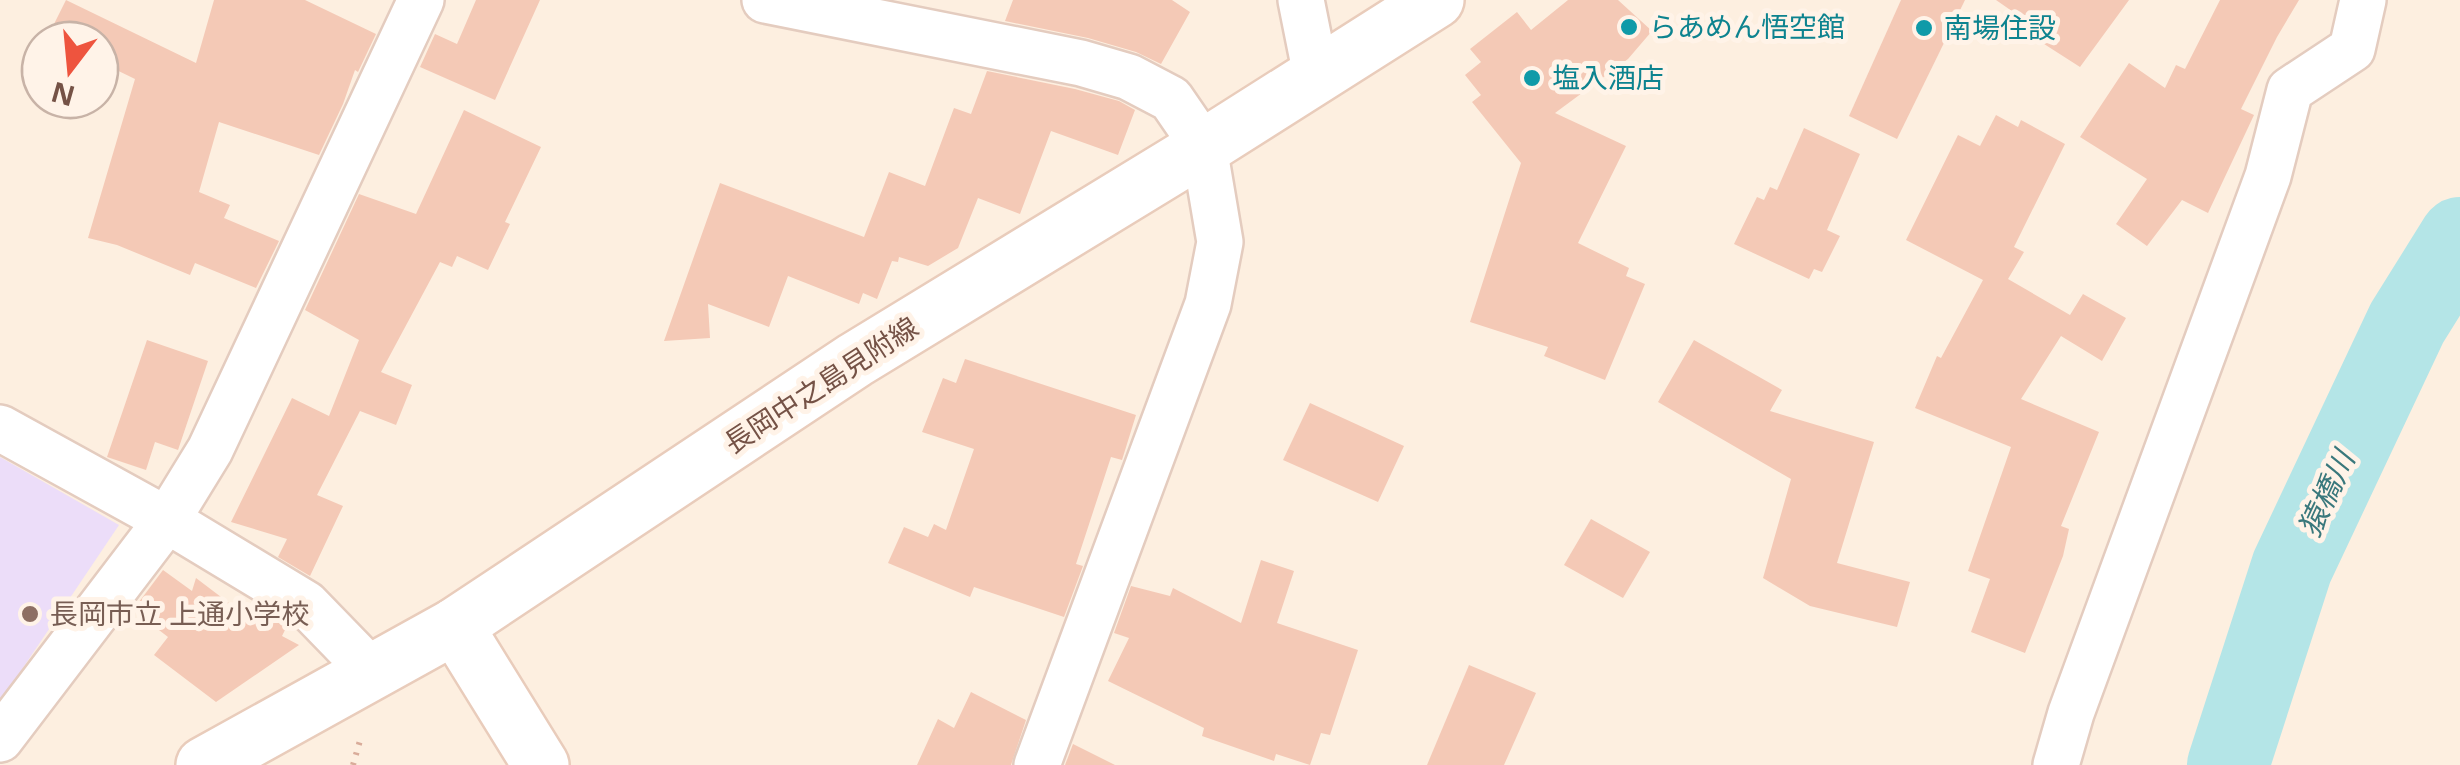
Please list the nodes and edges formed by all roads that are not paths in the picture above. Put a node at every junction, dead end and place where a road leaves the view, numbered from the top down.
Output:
1 (421, 0) edge
2 (765, 0) edge
3 (1300, 0) edge
4 (1436, 0) edge
5 (2363, 0) edge
6 (1316, 75) junction
7 (1204, 147) junction
8 (0, 428) edge
9 (167, 520) junction
10 (455, 626) junction
11 (372, 672) junction
12 (0, 739) edge
13 (204, 765) edge
14 (541, 765) edge
15 (1037, 765) edge
16 (2056, 765) edge

1 - 9 street
2 - 7 street
3 - 6 street
4 - 6 main road, 長岡中之島見附線
5 - 16 street
6 - 7 main road, 長岡中之島見附線
7 - 10 main road, 長岡中之島見附線
7 - 15 street
8 - 9 street
9 - 11 street
9 - 12 street
10 - 11 main road, 長岡中之島見附線
10 - 14 main road
11 - 13 main road, 長岡中之島見附線

